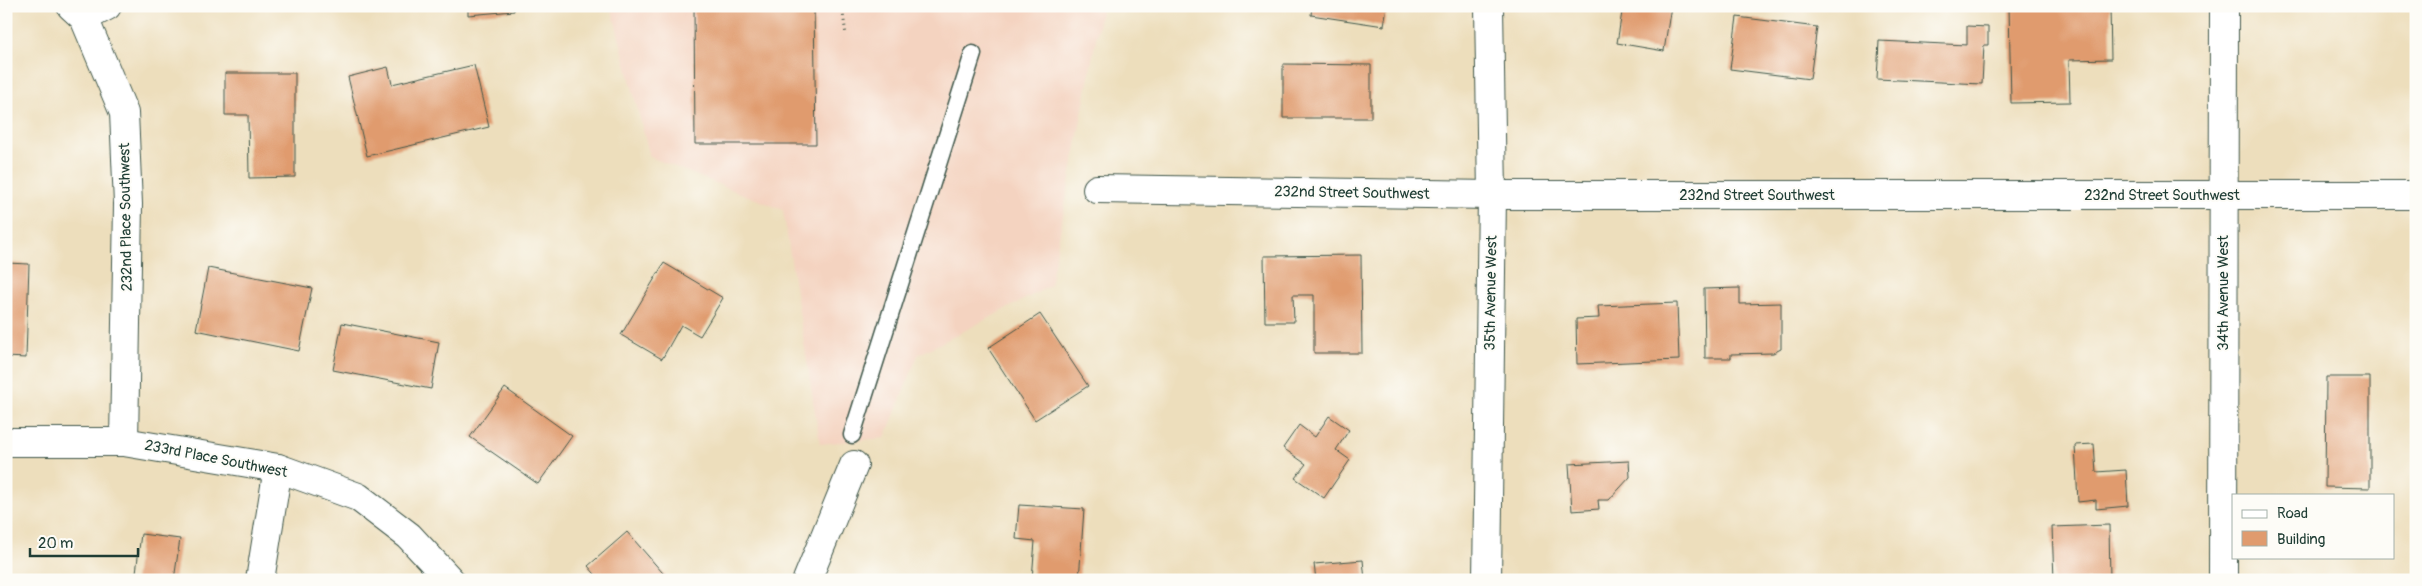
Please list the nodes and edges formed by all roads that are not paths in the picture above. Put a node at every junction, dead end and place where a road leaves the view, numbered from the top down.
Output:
1 (1489, 6) edge
2 (2224, 6) edge
3 (87, 10) edge
4 (973, 54) dead end
5 (1098, 189) dead end
6 (1492, 195) junction
7 (2224, 195) junction
8 (2416, 195) edge
9 (852, 435) dead end
10 (6, 442) edge
11 (124, 442) junction
12 (854, 465) dead end
13 (278, 468) junction
14 (260, 580) edge
15 (450, 580) edge
16 (807, 580) edge
17 (1487, 580) edge
18 (2223, 580) edge

1 - 6 street, 35th Avenue West
2 - 7 street, 34th Avenue West
3 - 11 street, 232nd Place Southwest
4 - 9 lane
5 - 6 street, 232nd Street Southwest
6 - 7 street, 232nd Street Southwest
6 - 17 street, 35th Avenue West
7 - 8 street, 232nd Street Southwest
7 - 18 street, 34th Avenue West
10 - 11 street, 233rd Place Southwest
11 - 13 street, 233rd Place Southwest
12 - 16 street
13 - 14 street
13 - 15 street, 233rd Place Southwest

